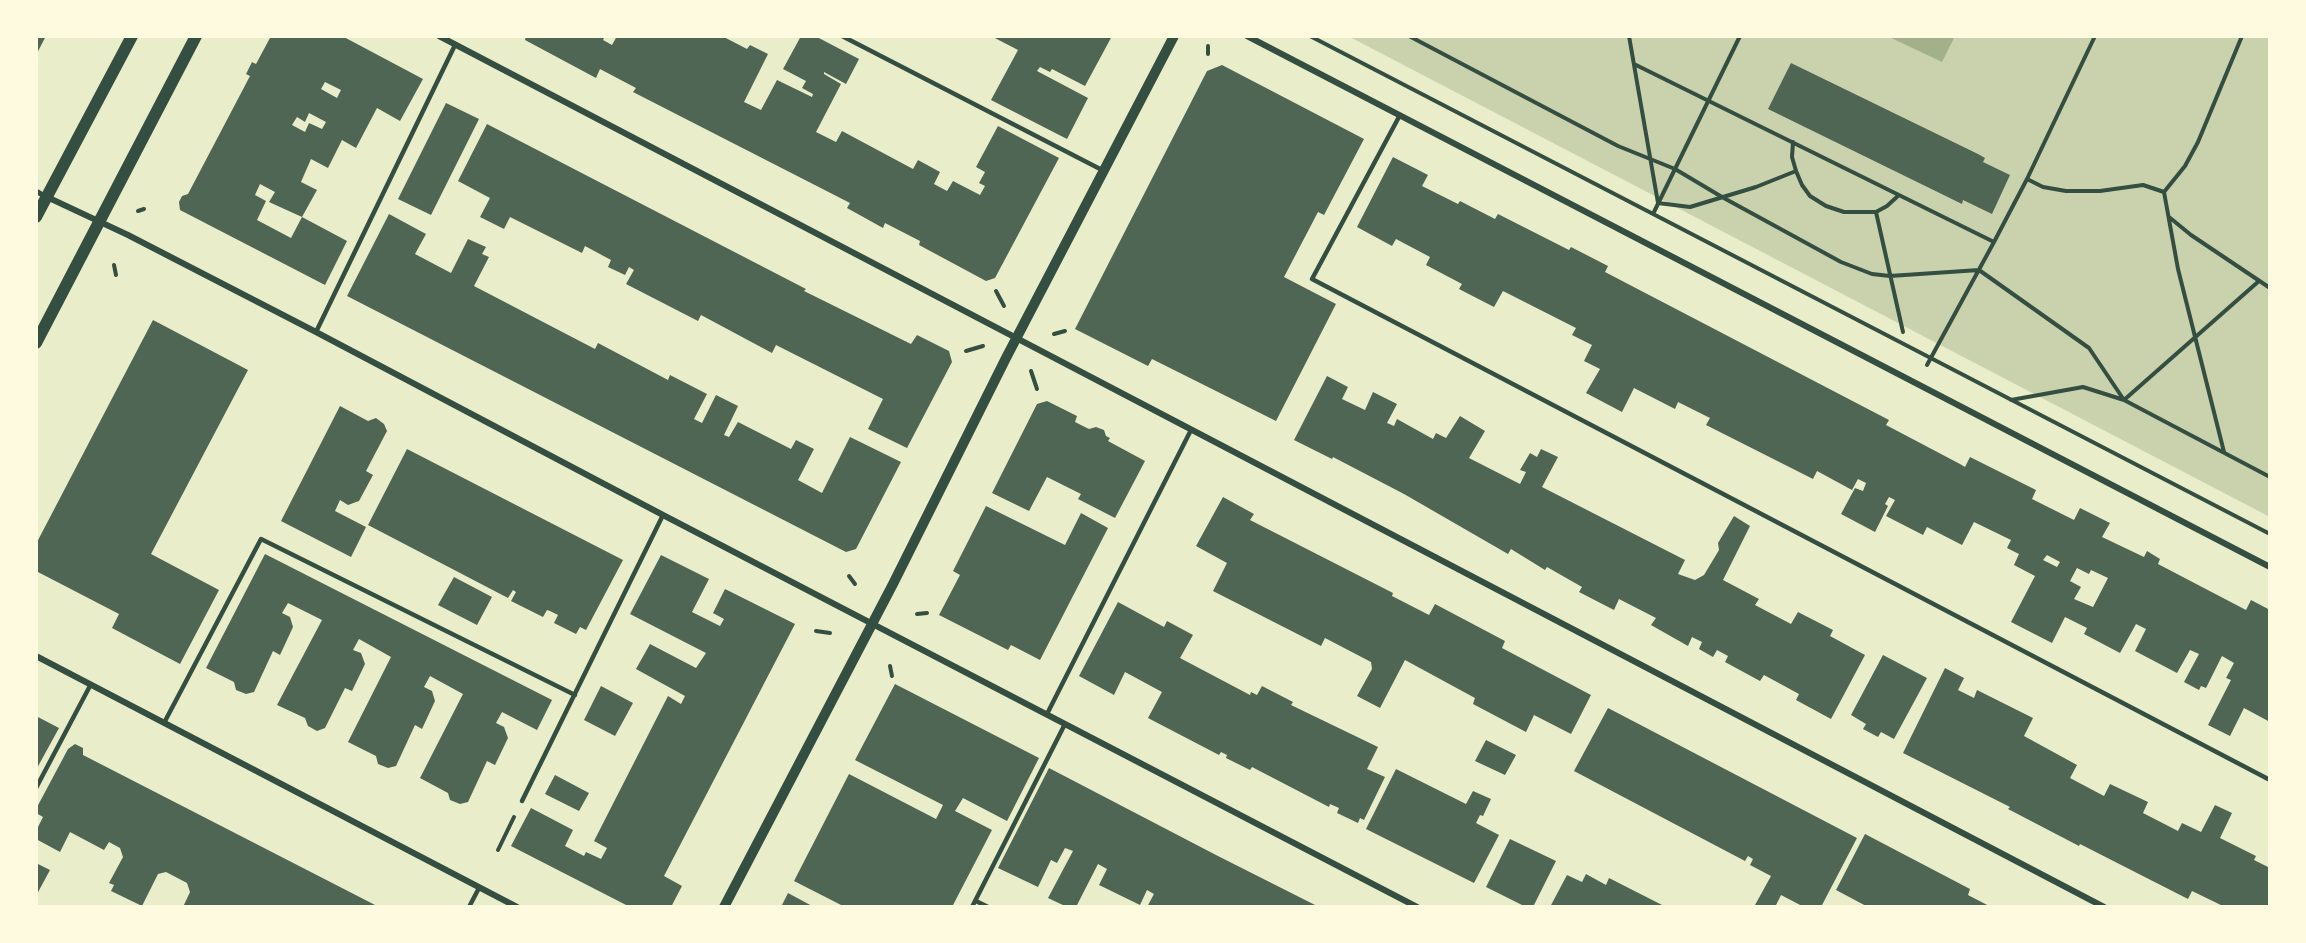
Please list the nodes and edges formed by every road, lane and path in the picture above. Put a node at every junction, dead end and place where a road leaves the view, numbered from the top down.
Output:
1 (132, 36) edge
2 (196, 36) edge
3 (439, 36) edge
4 (842, 36) edge
5 (1174, 36) edge
6 (1247, 36) edge
7 (1310, 36) edge
8 (1409, 36) edge
9 (1629, 36) edge
10 (1740, 36) edge
11 (2096, 36) edge
12 (2242, 36) edge
13 (455, 45) junction
14 (1208, 46) dead end
15 (1208, 54) dead end
16 (1634, 64) junction
17 (1708, 100) junction
18 (1400, 115) junction
19 (1793, 142) junction
20 (1651, 158) junction
21 (1675, 169) junction
22 (1104, 171) junction
23 (1796, 171) junction
24 (2027, 179) junction
25 (2164, 192) junction
26 (41, 194) edge
27 (1899, 195) junction
28 (1722, 197) junction
29 (1658, 203) junction
30 (144, 209) dead end
31 (138, 211) dead end
32 (1876, 212) junction
33 (1653, 214) junction
34 (2169, 216) junction
35 (36, 217) edge
36 (98, 221) junction
37 (1994, 242) junction
38 (114, 265) dead end
39 (1979, 270) junction
40 (116, 274) dead end
41 (1890, 276) junction
42 (2259, 281) junction
43 (2270, 288) edge
44 (996, 291) dead end
45 (1004, 307) dead end
46 (316, 332) junction
47 (1903, 332) dead end
48 (2195, 337) junction
49 (1016, 339) junction
50 (36, 343) edge
51 (983, 346) dead end
52 (966, 351) dead end
53 (1931, 358) junction
54 (1031, 371) dead end
55 (1037, 389) dead end
56 (2011, 400) junction
57 (2124, 400) junction
58 (1191, 430) junction
59 (2224, 453) junction
60 (2270, 477) edge
61 (663, 515) junction
62 (2270, 534) edge
63 (2270, 567) edge
64 (849, 576) dead end
65 (855, 584) dead end
66 (927, 613) dead end
67 (917, 614) dead end
68 (873, 623) junction
69 (816, 631) dead end
70 (830, 633) dead end
71 (36, 656) edge
72 (890, 666) dead end
73 (892, 676) dead end
74 (90, 684) junction
75 (575, 695) junction
76 (1047, 714) junction
77 (164, 723) junction
78 (1065, 724) junction
79 (2270, 780) edge
80 (36, 788) edge
81 (522, 801) joint
82 (498, 850) dead end
83 (478, 888) junction
84 (976, 901) junction
85 (469, 907) edge
86 (517, 907) edge
87 (724, 907) edge
88 (972, 907) edge
89 (988, 907) edge
90 (1417, 907) edge
91 (2104, 907) edge

1 - 26 main road
2 - 36 main road
3 - 13 street
4 - 22 lane
5 - 22 street
6 - 18 street
7 - 33 path
8 - 20 path
9 - 16 path
10 - 17 path
11 - 24 path
12 - 25 path
13 - 46 lane
13 - 49 street
14 - 15 path
16 - 17 path
16 - 20 path
17 - 19 path
17 - 21 path
18 - 63 street
18 - 79 lane
19 - 23 path
19 - 27 path
20 - 21 path
20 - 29 path
21 - 28 path
21 - 29 path
22 - 49 street
23 - 28 path
23 - 32 path
24 - 25 path
24 - 37 path
25 - 34 path
26 - 35 main road
26 - 36 street
27 - 32 path
27 - 37 path
28 - 29 path
28 - 41 path
29 - 33 path
30 - 31 path
32 - 41 path
33 - 53 path
34 - 42 path
34 - 48 path
36 - 46 street
36 - 50 main road
37 - 39 path
38 - 40 path
39 - 41 path
39 - 53 path
39 - 57 path
41 - 47 path
42 - 43 path
42 - 48 path
44 - 45 path
46 - 61 street
48 - 57 path
48 - 59 path
49 - 58 street
49 - 68 street
51 - 52 path
53 - 56 path
54 - 55 path
56 - 57 path
56 - 62 path
57 - 59 path
58 - 76 lane
58 - 91 street
59 - 60 path
61 - 68 street
61 - 75 lane
64 - 65 path
66 - 67 path
68 - 76 street
68 - 87 street
69 - 70 path
71 - 74 street
72 - 73 path
74 - 77 street
74 - 80 lane
75 - 77 lane
75 - 81 lane
76 - 78 street
77 - 83 street
78 - 84 lane
78 - 90 street
81 - 82 path
83 - 85 lane
83 - 86 street
84 - 88 lane
84 - 89 lane

